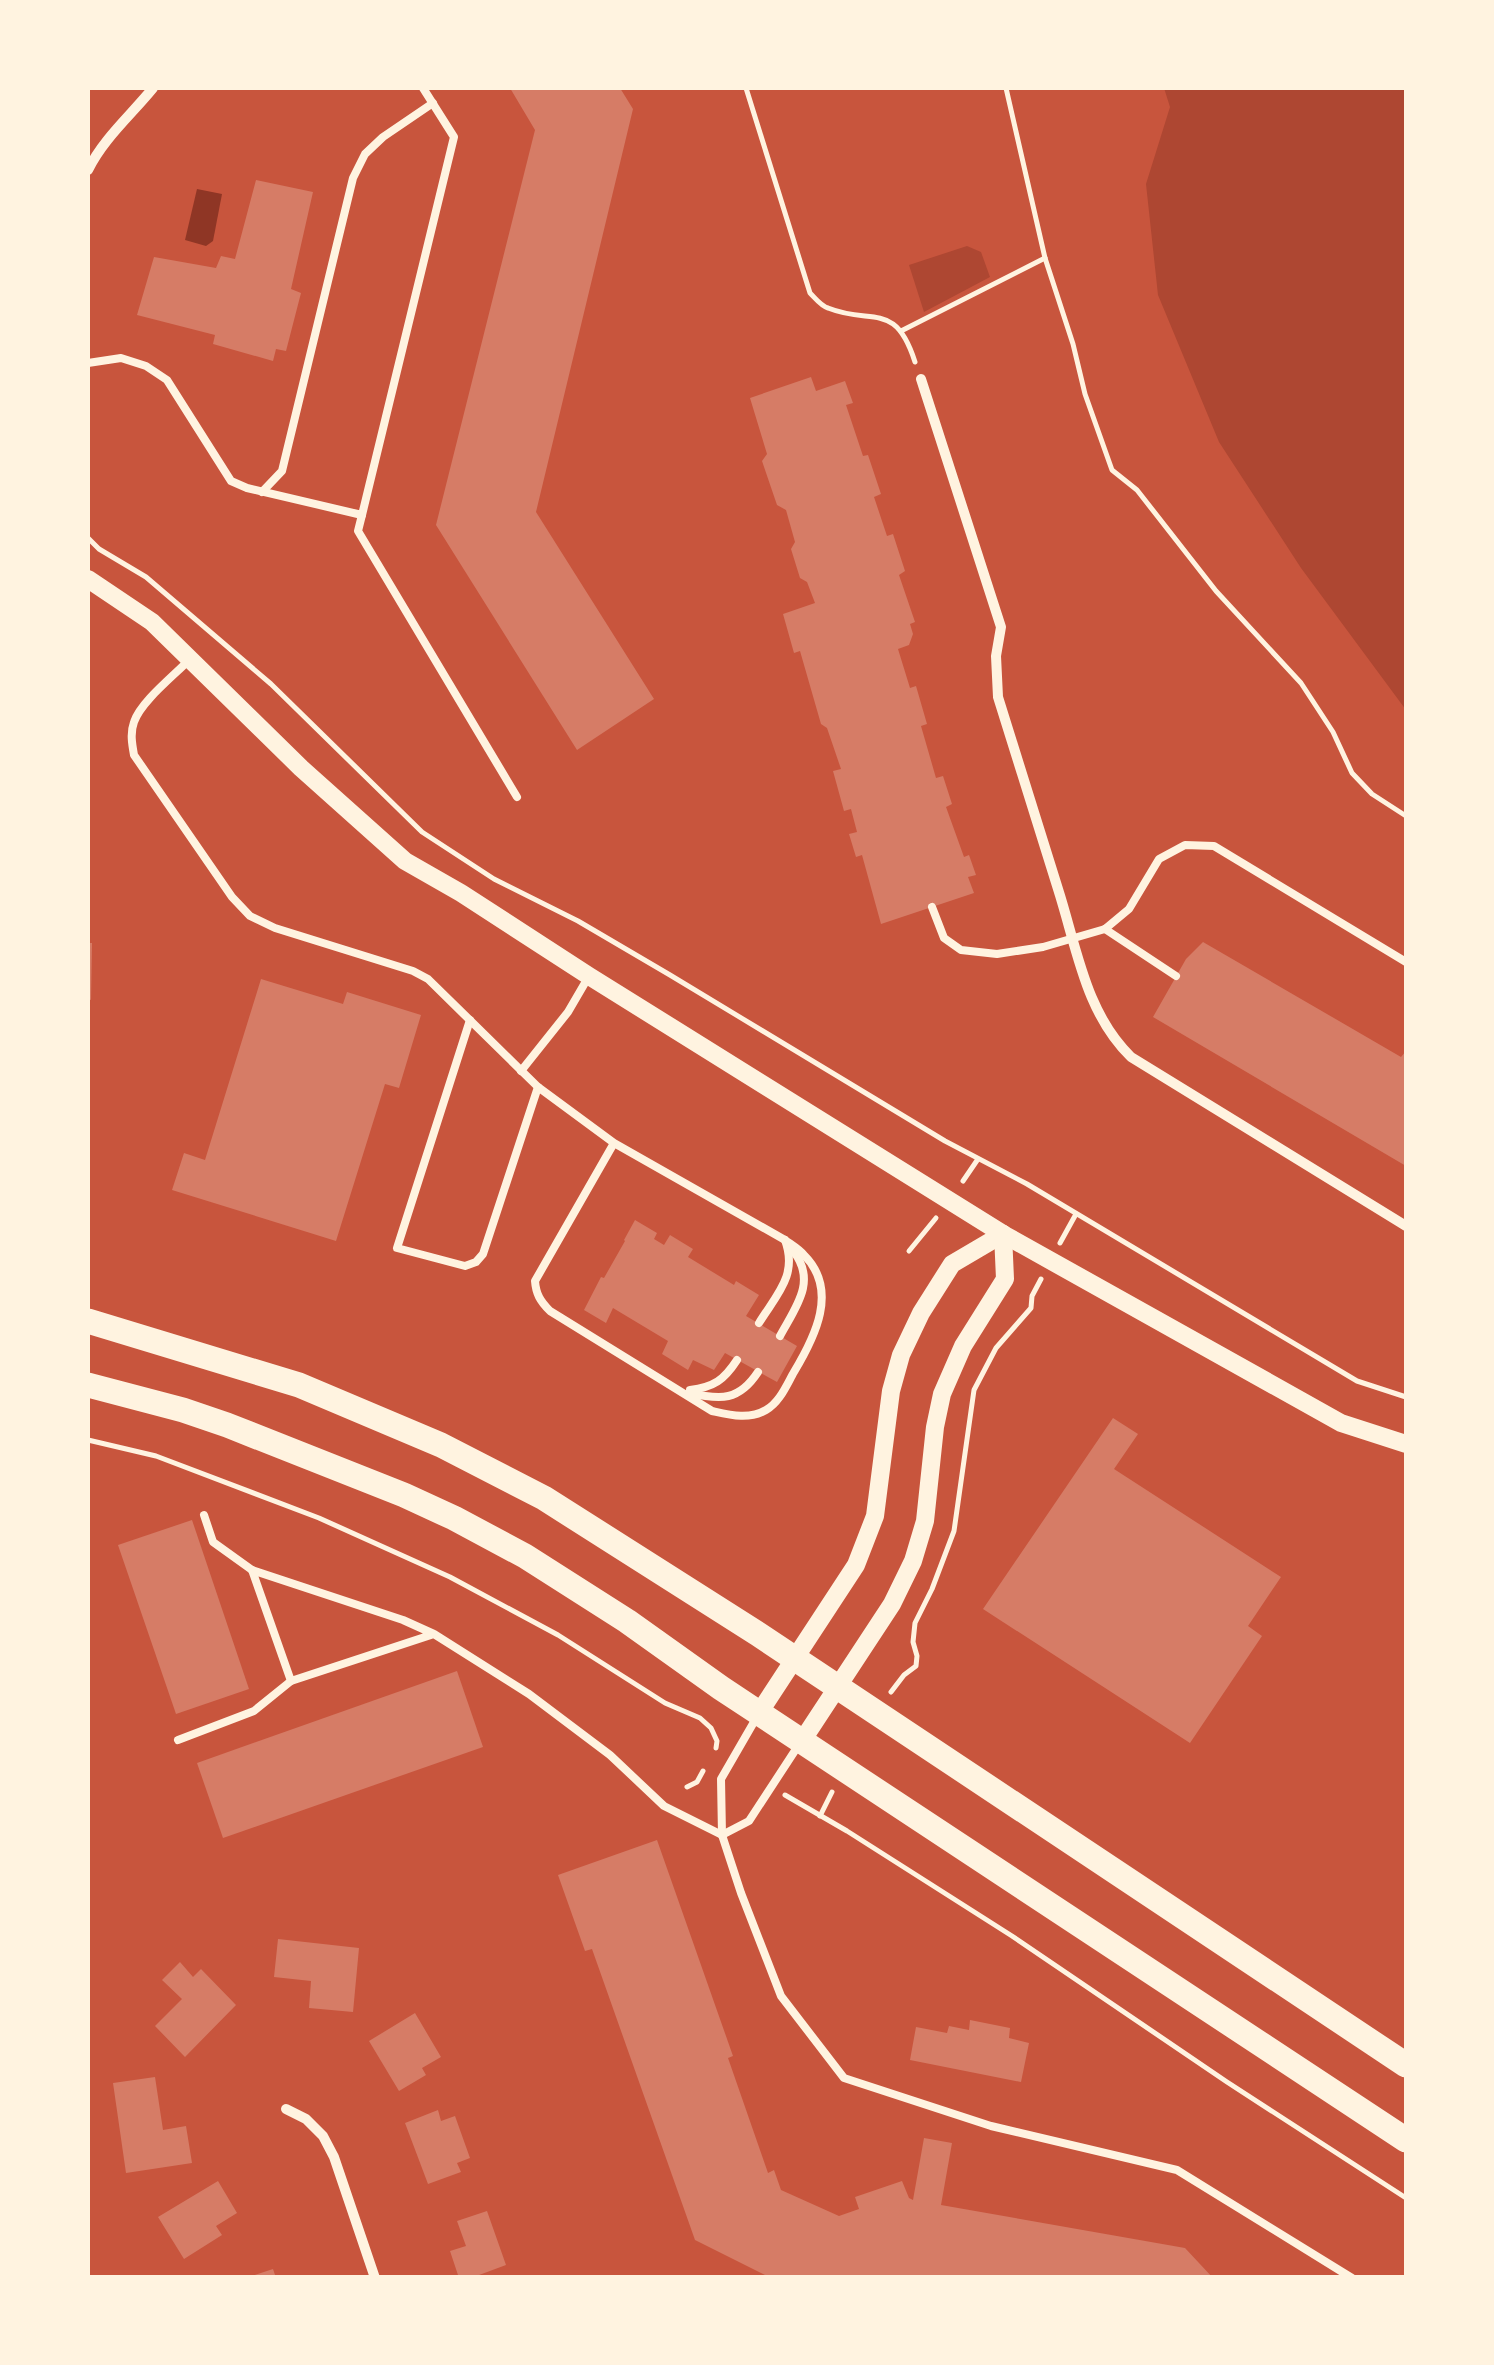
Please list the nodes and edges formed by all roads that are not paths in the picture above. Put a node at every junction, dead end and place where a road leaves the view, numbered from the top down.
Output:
1 (152, 88) edge
2 (423, 88) edge
3 (433, 104) junction
4 (88, 170) edge
5 (88, 363) edge
6 (921, 379) road end
7 (262, 492) junction
8 (362, 515) junction
9 (88, 579) edge
10 (191, 658) junction
11 (517, 796) dead end
12 (932, 907) dead end
13 (1106, 929) junction
14 (1074, 938) junction
15 (1406, 962) edge
16 (590, 976) junction
17 (1176, 976) dead end
18 (470, 1020) junction
19 (521, 1070) junction
20 (538, 1087) junction
21 (614, 1143) junction
22 (1406, 1226) edge
23 (1003, 1234) junction
24 (786, 1240) junction
25 (88, 1321) edge
26 (759, 1323) dead end
27 (780, 1336) dead end
28 (737, 1360) dead end
29 (758, 1372) dead end
30 (88, 1386) edge
31 (681, 1392) junction
32 (1406, 1444) edge
33 (204, 1516) dead end
34 (252, 1570) junction
35 (434, 1634) junction
36 (794, 1659) junction
37 (291, 1681) junction
38 (837, 1687) junction
39 (759, 1712) junction
40 (178, 1740) dead end
41 (802, 1740) junction
42 (722, 1836) junction
43 (1406, 2065) edge
44 (286, 2110) dead end
45 (1406, 2140) edge
46 (375, 2278) edge
47 (1352, 2278) edge

1 - 4 street
2 - 3 lane
3 - 7 lane
3 - 8 lane
5 - 7 lane
6 - 14 street
7 - 8 lane
8 - 11 lane
9 - 10 street
10 - 16 street
10 - 18 lane
12 - 14 lane
13 - 14 lane
13 - 15 lane
13 - 17 lane
14 - 22 street
16 - 19 lane
16 - 23 street
18 - 19 lane
18 - 20 lane
19 - 20 lane
20 - 21 lane
21 - 24 lane
21 - 31 lane
23 - 32 street
23 - 36 street
23 - 38 street
24 - 26 lane
24 - 27 lane
24 - 31 lane
25 - 36 main road
28 - 31 lane
29 - 31 lane
30 - 39 main road
33 - 34 lane
34 - 35 lane
34 - 37 lane
35 - 37 lane
35 - 42 lane
36 - 38 main road
36 - 39 street
37 - 40 lane
38 - 41 street
38 - 43 main road
39 - 41 main road
39 - 42 lane
41 - 42 lane
41 - 45 main road
42 - 47 lane
44 - 46 street

